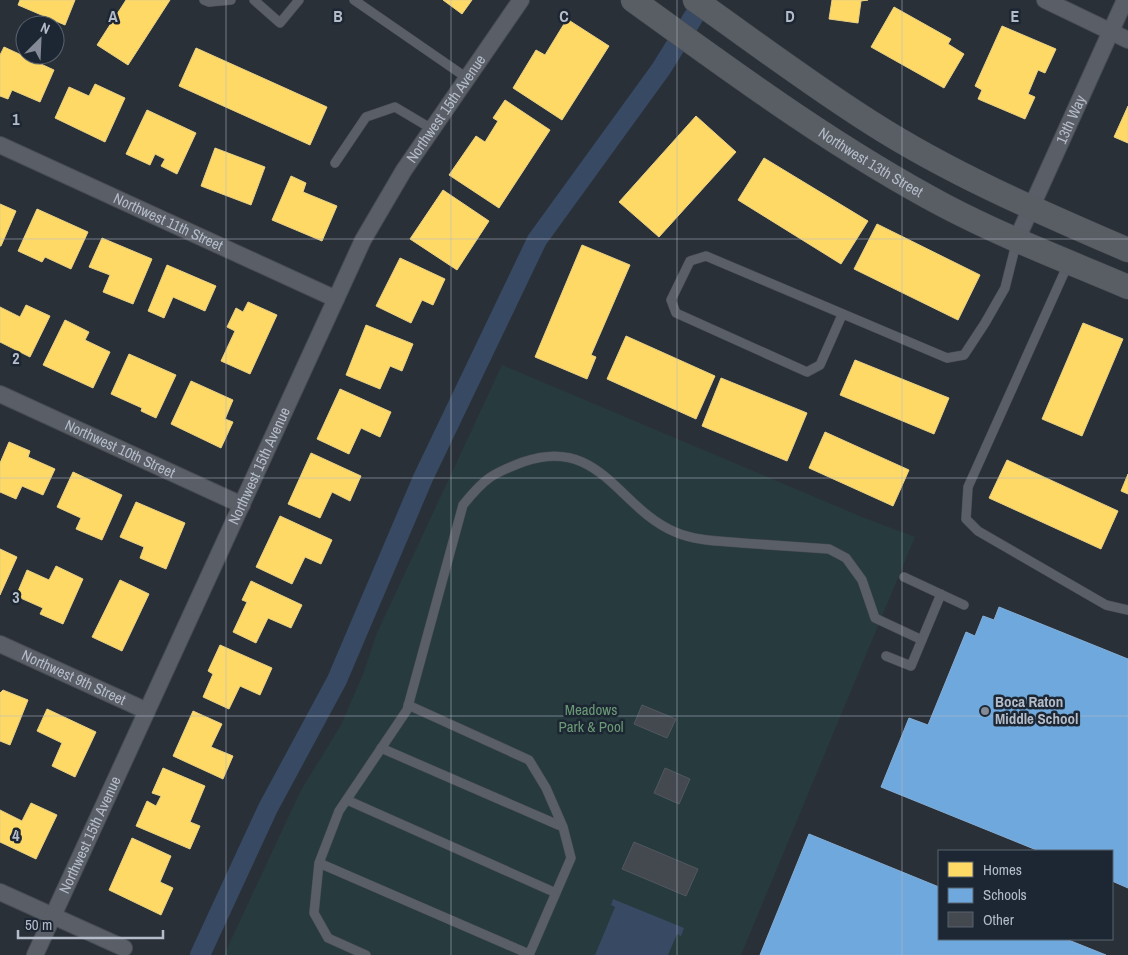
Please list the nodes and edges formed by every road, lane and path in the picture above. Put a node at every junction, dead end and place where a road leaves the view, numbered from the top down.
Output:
1 (204, 0) edge
2 (231, 0) edge
3 (254, 0) edge
4 (299, 0) edge
5 (354, 0) edge
6 (521, 0) edge
7 (632, 0) edge
8 (695, 0) edge
9 (1045, 0) edge
10 (1125, 0) edge
11 (1110, 33) junction
12 (1128, 40) edge
13 (467, 78) junction
14 (432, 129) junction
15 (0, 145) edge
16 (335, 163) dead end
17 (1031, 208) junction
18 (1017, 239) junction
19 (1128, 250) edge
20 (1069, 262) junction
21 (1128, 287) edge
22 (336, 299) junction
23 (842, 314) junction
24 (0, 394) edge
25 (242, 505) junction
26 (904, 578) dead end
27 (941, 594) junction
28 (964, 605) dead end
29 (1128, 610) edge
30 (922, 640) junction
31 (0, 644) edge
32 (886, 656) dead end
33 (408, 705) junction
34 (147, 711) junction
35 (381, 748) junction
36 (347, 800) junction
37 (563, 827) junction
38 (319, 863) junction
39 (0, 892) edge
40 (556, 893) junction
41 (53, 916) junction
42 (124, 948) dead end
43 (35, 955) edge
44 (366, 955) edge
45 (529, 955) edge

1 - 2 lane
3 - 4 lane
5 - 13 lane
6 - 13 street, Northwest 15th Avenue
7 - 18 street, Northwest 13th Street
8 - 17 street
9 - 11 street
10 - 11 street, 13th Way
11 - 12 street
11 - 17 street, 13th Way
13 - 14 street, Northwest 15th Avenue
14 - 16 lane
14 - 22 street, Northwest 15th Avenue
15 - 22 street, Northwest 11th Street
17 - 18 street, 13th Way
17 - 19 street
18 - 20 street, Northwest 13th Street
18 - 23 lane
20 - 21 street, Northwest 13th Street
20 - 29 lane
22 - 25 street, Northwest 15th Avenue
23 - 23 lane
24 - 25 street, Northwest 10th Street
25 - 34 street, Northwest 15th Avenue
26 - 27 lane
27 - 28 lane
27 - 30 lane
30 - 32 lane
30 - 33 lane
31 - 34 street, Northwest 9th Street
33 - 35 lane
33 - 37 lane
34 - 41 street, Northwest 15th Avenue
35 - 36 lane
35 - 37 lane
36 - 38 lane
36 - 40 lane
37 - 40 lane
38 - 44 lane
38 - 45 lane
39 - 41 street
40 - 45 lane
41 - 42 street
41 - 43 street, Northwest 15th Avenue

